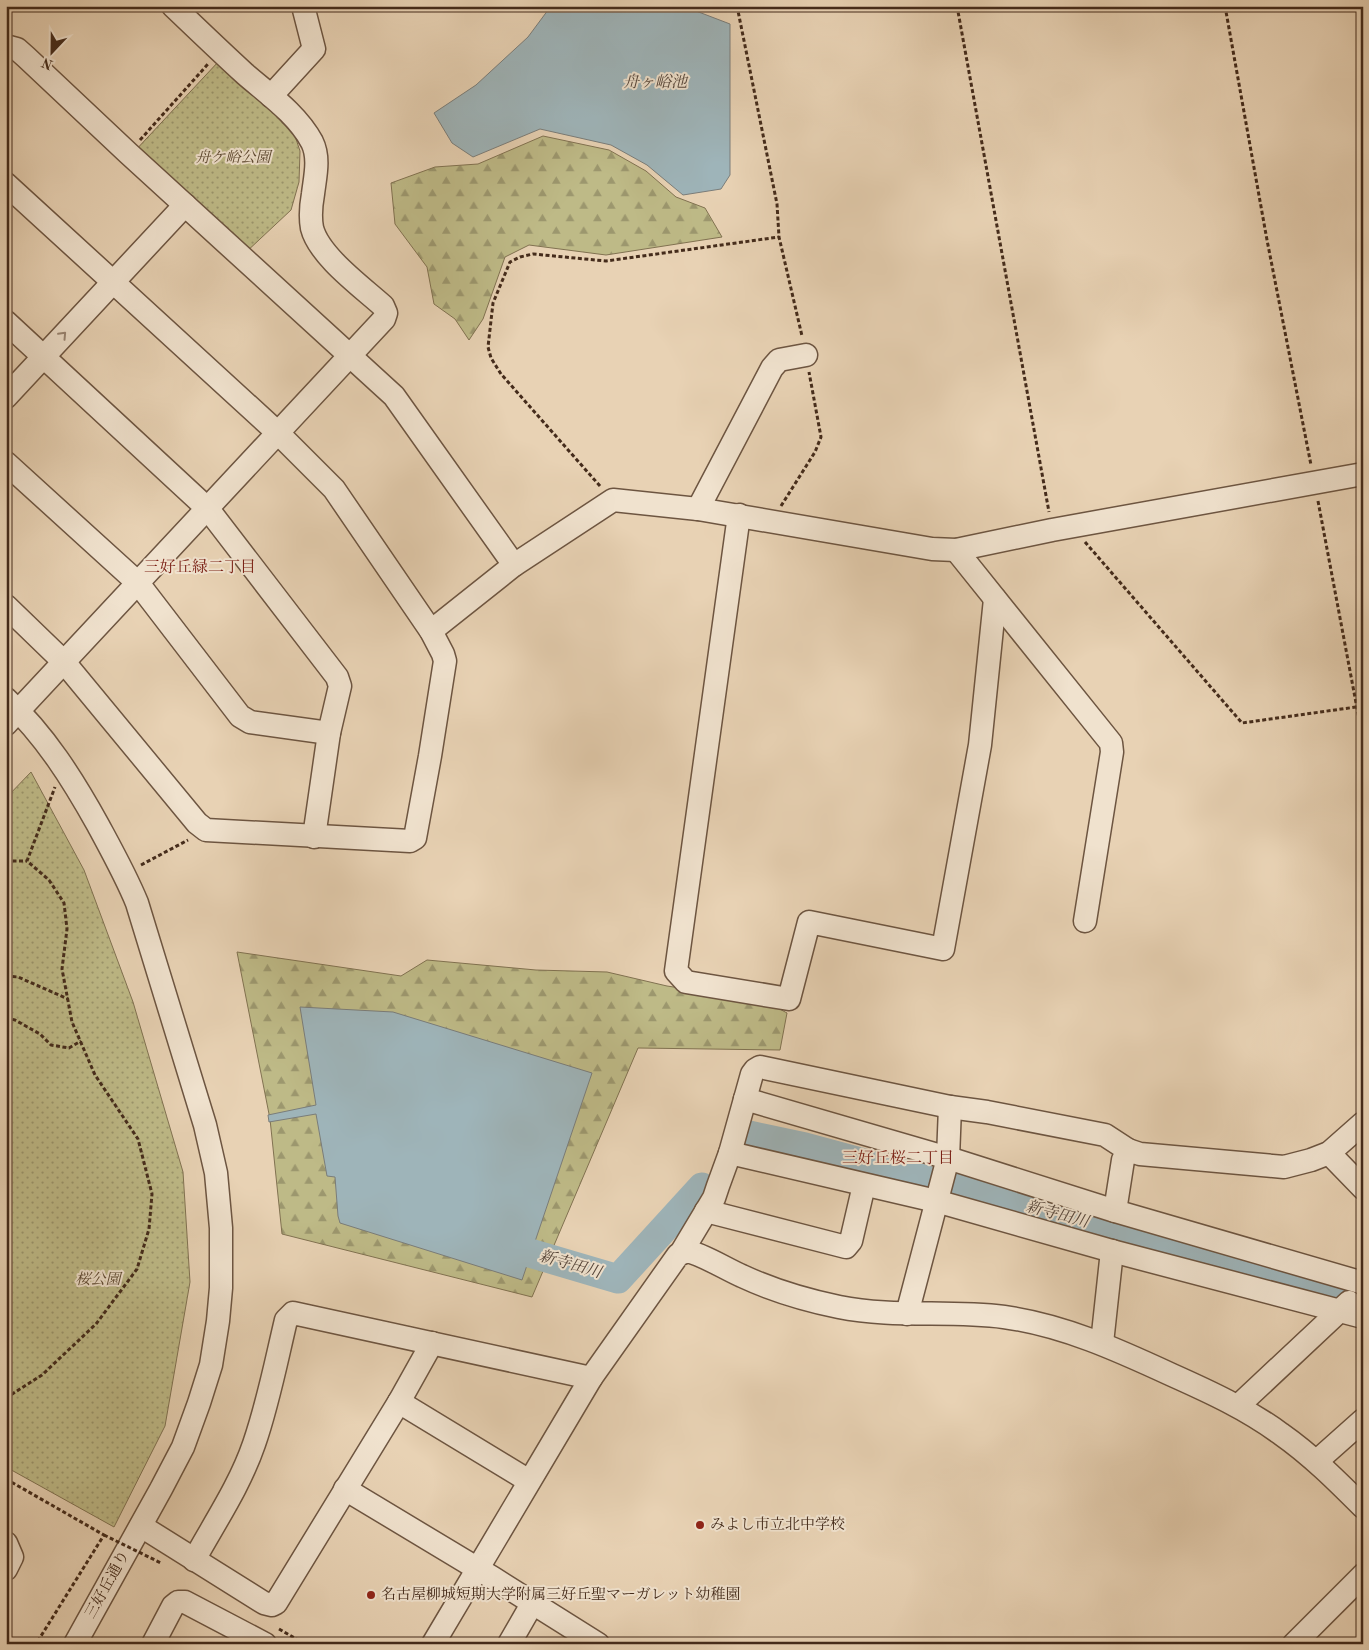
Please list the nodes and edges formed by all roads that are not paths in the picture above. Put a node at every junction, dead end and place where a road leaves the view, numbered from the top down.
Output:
1 (173, 6) edge
2 (304, 6) edge
3 (6, 46) edge
4 (271, 96) junction
5 (6, 184) edge
6 (185, 206) junction
7 (113, 282) junction
8 (6, 322) edge
9 (806, 354) road end
10 (349, 355) junction
11 (43, 356) junction
12 (6, 397) edge
13 (278, 433) junction
14 (6, 463) edge
15 (1363, 474) edge
16 (208, 509) junction
17 (698, 509) junction
18 (739, 515) junction
19 (956, 550) junction
20 (514, 565) junction
21 (138, 583) junction
22 (995, 599) junction
23 (6, 606) edge
24 (431, 631) junction
25 (64, 662) junction
26 (10, 711) edge
27 (329, 732) junction
28 (314, 837) junction
29 (1085, 921) dead end
30 (745, 1099) junction
31 (950, 1107) junction
32 (1363, 1123) edge
33 (1128, 1150) junction
34 (1329, 1153) junction
35 (730, 1154) junction
36 (948, 1158) junction
37 (864, 1185) junction
38 (1363, 1188) edge
39 (936, 1201) junction
40 (706, 1211) junction
41 (1115, 1211) junction
42 (1112, 1251) junction
43 (681, 1253) junction
44 (1363, 1283) edge
45 (1363, 1290) edge
46 (1340, 1311) junction
47 (907, 1314) junction
48 (1363, 1317) edge
49 (432, 1343) junction
50 (1102, 1344) junction
51 (590, 1378) junction
52 (399, 1402) junction
53 (1238, 1406) junction
54 (1363, 1420) edge
55 (1317, 1461) junction
56 (529, 1481) junction
57 (345, 1489) junction
58 (1363, 1507) edge
59 (141, 1526) junction
60 (6, 1543) edge
61 (194, 1560) junction
62 (6, 1569) edge
63 (478, 1569) junction
64 (1363, 1575) edge
65 (532, 1604) junction
66 (75, 1644) edge
67 (153, 1644) edge
68 (265, 1644) edge
69 (433, 1644) edge
70 (509, 1644) edge
71 (598, 1644) edge
72 (1294, 1644) edge

1 - 4 street
2 - 4 street
3 - 6 street
4 - 10 street
5 - 7 street
6 - 7 street
6 - 10 street
11 -> 7 street
7 - 13 street
8 - 11 street
9 - 17 street
10 - 13 street
10 - 20 street
11 - 12 street
11 - 16 street
13 - 16 street
13 - 24 street
14 - 21 street
15 - 19 street
16 - 21 street
16 - 27 street
17 - 18 street
17 - 20 street
18 - 19 street
18 - 22 street
19 - 22 street
20 - 24 street
21 - 25 street
21 - 27 street
22 - 29 street
23 - 25 street
24 - 28 street
25 - 26 street
25 - 28 street
26 - 59 street, 三好丘通り
27 - 28 street
30 - 31 street
30 - 35 street
30 - 36 street
31 - 33 street
31 - 36 street
32 - 34 street
33 - 34 street
33 - 41 street
34 - 38 street
35 - 37 street
35 - 40 street
36 - 39 street
36 - 41 street
37 - 39 street
37 - 40 street
39 - 42 street
39 - 47 street
40 - 43 street
41 - 44 street
42 - 46 street
42 - 50 street
43 - 47 street
43 - 51 street
45 - 46 street
46 - 48 street
46 - 53 street
47 - 50 street
49 - 51 street
49 - 52 street
49 - 61 street
50 - 53 street
51 - 56 street
52 - 56 street
52 - 57 street
53 - 55 street
54 - 55 street
55 - 58 street
56 - 63 street
57 - 61 street
57 - 63 street
59 - 61 street
59 - 66 street, 三好丘通り
60 - 62 street
63 - 65 street
63 - 69 street
64 - 72 street
65 - 70 street
65 - 71 street
67 - 68 street

